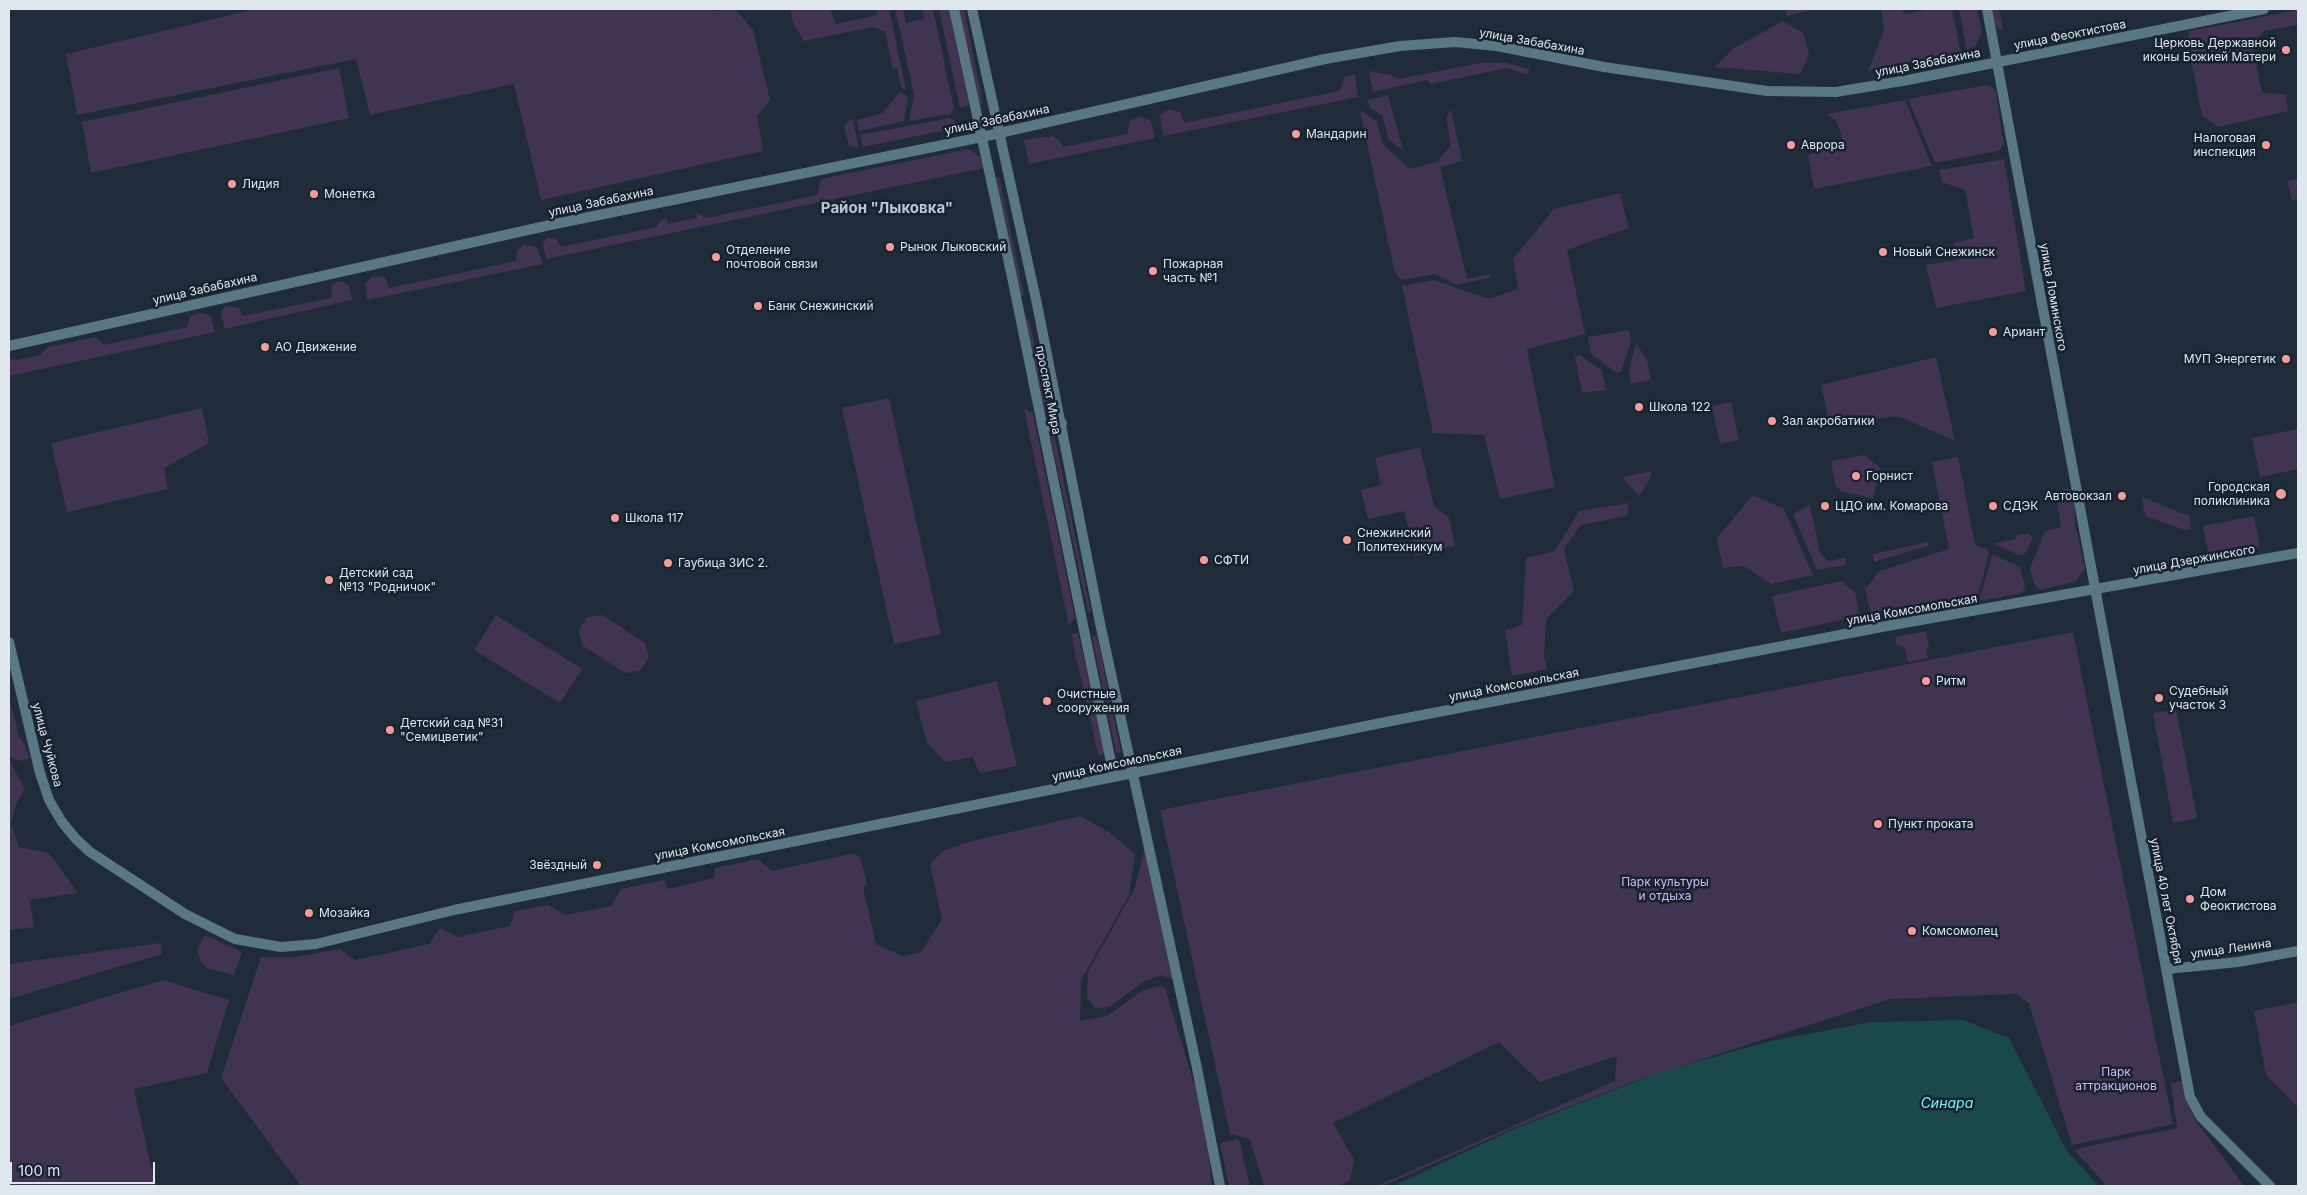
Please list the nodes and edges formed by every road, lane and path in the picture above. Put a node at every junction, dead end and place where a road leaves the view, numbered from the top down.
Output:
1 (954, 9) edge
2 (972, 9) edge
3 (1986, 9) edge
4 (2264, 9) edge
5 (1998, 62) junction
6 (1001, 132) junction
7 (982, 137) junction
8 (1037, 304) junction
9 (1019, 308) junction
10 (9, 346) edge
11 (1062, 423) junction
12 (1043, 428) junction
13 (2298, 553) edge
14 (2095, 590) junction
15 (1100, 623) junction
16 (1084, 627) junction
17 (9, 642) edge
18 (1132, 774) junction
19 (1114, 777) junction
20 (156, 896) joint
21 (2298, 951) edge
22 (2167, 969) junction
23 (1220, 1186) edge
24 (2270, 1186) edge

1 - 7 street, проспект Мира
2 - 6 street, проспект Мира
3 - 5 street, улица Ломинского
4 - 5 street, улица Феоктистова
5 - 6 street, улица Забабахина
5 - 14 street, улица Ломинского
6 - 7 street, улица Забабахина
6 - 8 street, проспект Мира
7 - 9 street, проспект Мира
7 - 10 street, улица Забабахина
8 - 9 street
8 - 11 street, проспект Мира
9 - 12 street, проспект Мира
11 - 12 street
11 - 15 street, проспект Мира
12 - 16 street, проспект Мира
13 - 14 street, улица Дзержинского
14 - 18 street, улица Комсомольская
14 - 22 street, улица 40 лет Октября
15 - 16 street
15 - 18 street, проспект Мира
16 - 19 street, проспект Мира
17 - 20 street, улица Чуйкова
18 - 19 street, улица Комсомольская
18 - 23 street, проспект Мира
19 - 20 street, улица Комсомольская
21 - 22 street, улица Ленина
22 - 24 street, улица 40 лет Октября

